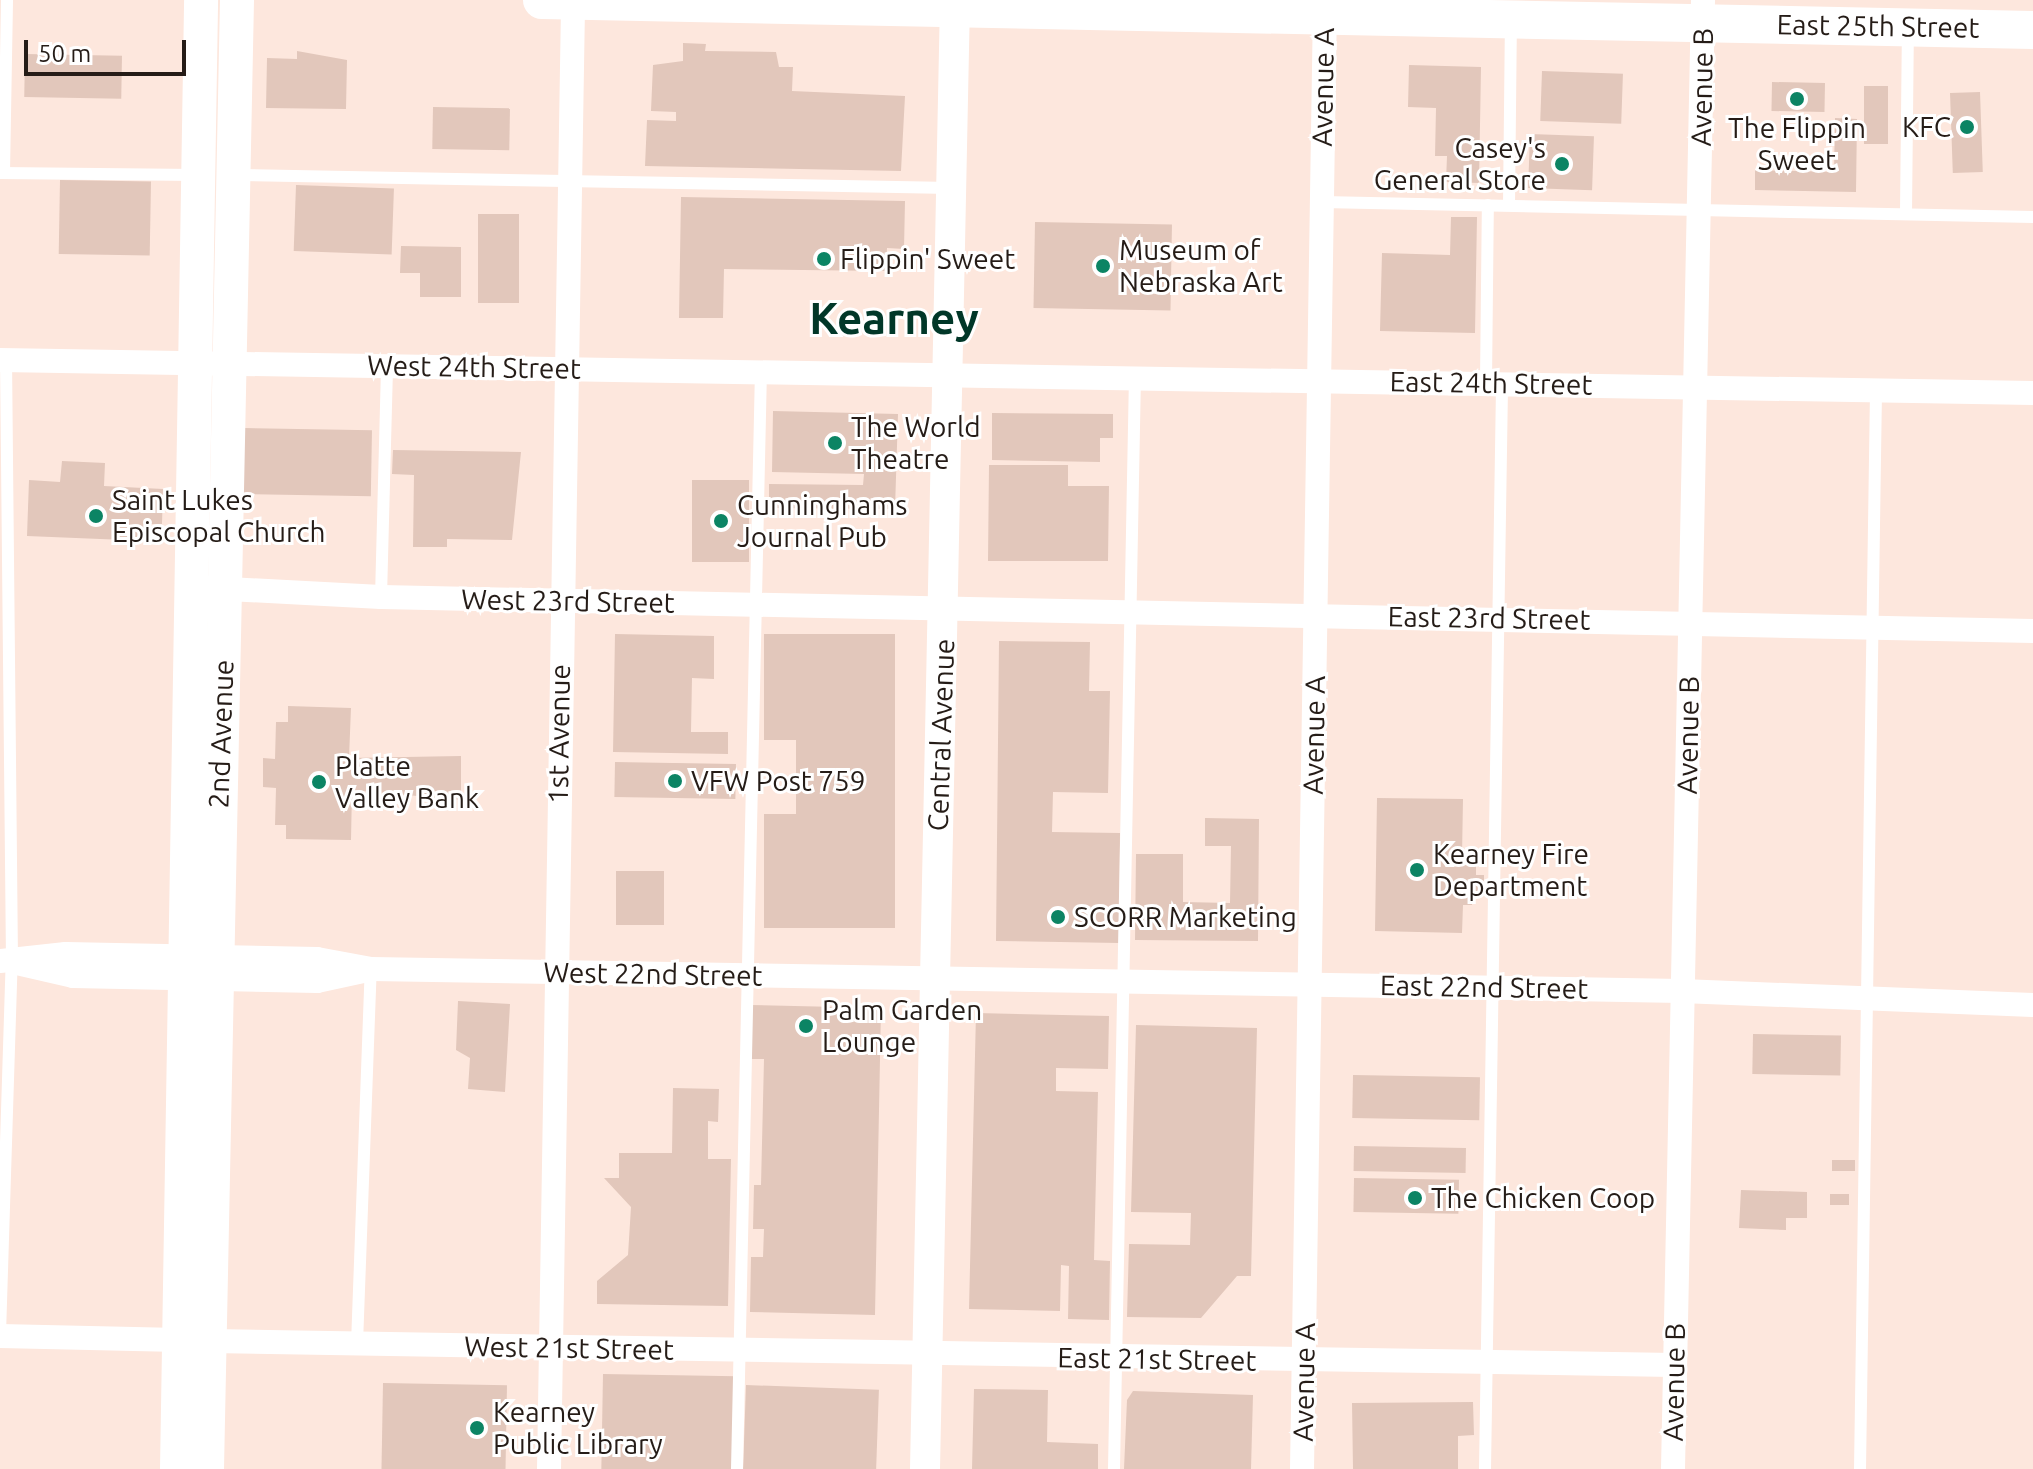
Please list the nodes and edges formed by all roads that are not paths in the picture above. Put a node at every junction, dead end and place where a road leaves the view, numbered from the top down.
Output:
1 (7, 0) edge
2 (201, 0) edge
3 (237, 0) edge
4 (542, 0) edge
5 (573, 0) edge
6 (955, 4) edge
7 (1324, 8) edge
8 (1703, 11) edge
9 (1511, 19) junction
10 (1909, 27) junction
11 (2033, 30) edge
12 (2, 173) edge
13 (198, 175) junction
14 (234, 175) junction
15 (569, 179) junction
16 (951, 188) junction
17 (1322, 202) junction
18 (1488, 205) junction
19 (1509, 205) junction
20 (1700, 208) junction
21 (1906, 212) junction
22 (2033, 217) edge
23 (3, 360) edge
24 (195, 363) junction
25 (230, 364) junction
26 (387, 366) junction
27 (565, 368) junction
28 (761, 371) junction
29 (948, 374) junction
30 (1135, 377) junction
31 (1319, 380) junction
32 (1494, 383) junction
33 (1695, 386) junction
34 (1876, 390) junction
35 (2033, 393) edge
36 (191, 587) junction
37 (225, 588) junction
38 (381, 597) junction
39 (561, 601) junction
40 (754, 604) junction
41 (945, 607) junction
42 (1128, 612) junction
43 (1315, 617) junction
44 (1496, 617) junction
45 (1691, 621) junction
46 (1872, 627) junction
47 (2033, 631) edge
48 (6, 961) edge
49 (199, 967) junction
50 (371, 969) junction
51 (556, 974) junction
52 (747, 976) junction
53 (934, 977) junction
54 (1125, 980) junction
55 (1310, 983) junction
56 (1496, 988) junction
57 (1682, 991) junction
58 (1867, 1000) junction
59 (2033, 1005) edge
60 (0, 1335) edge
61 (194, 1340) junction
62 (357, 1344) junction
63 (551, 1348) junction
64 (740, 1352) junction
65 (928, 1356) junction
66 (1117, 1359) junction
67 (1304, 1361) junction
68 (1486, 1363) junction
69 (1674, 1365) junction
70 (193, 1420) junction
71 (177, 1469) edge
72 (207, 1469) edge
73 (549, 1469) edge
74 (737, 1469) edge
75 (925, 1469) edge
76 (1114, 1469) edge
77 (1302, 1469) edge
78 (1485, 1469) edge
79 (1673, 1469) edge
80 (1860, 1469) edge

1 - 12 lane
2 - 13 main road, 2nd Avenue
3 - 14 main road, 2nd Avenue
4 - 5 main road, East 25th Street
5 - 6 main road, East 25th Street
5 - 15 street, 1st Avenue
6 - 7 main road, East 25th Street
6 - 16 street, Central Avenue
7 - 9 main road, East 25th Street
7 - 17 street, Avenue A
8 - 9 main road, East 25th Street
8 - 10 main road, East 25th Street
8 - 20 street, Avenue B
9 - 19 lane
10 - 11 main road, East 25th Street
10 - 21 lane
12 - 13 lane
13 - 24 main road, 2nd Avenue
14 - 15 lane
14 - 25 main road, 2nd Avenue
15 - 16 lane
15 - 27 street, 1st Avenue
16 - 29 street, Central Avenue
17 - 18 lane
17 - 31 street, Avenue A
18 - 19 lane
18 - 32 lane
19 - 20 lane
20 - 21 lane
20 - 33 street, Avenue B
21 - 22 lane
23 - 24 street, West 24th Street
23 - 48 lane
24 - 25 street, West 24th Street
24 - 36 main road, 2nd Avenue
25 - 26 street, West 24th Street
25 - 37 main road, 2nd Avenue
26 - 27 street, West 24th Street
26 - 38 lane
27 - 28 street, West 24th Street
27 - 39 street, 1st Avenue
28 - 29 street, West 24th Street
28 - 40 lane
29 - 30 street, East 24th Street
29 - 41 street, Central Avenue
30 - 31 street, East 24th Street
30 - 42 lane
31 - 32 street, East 24th Street
31 - 43 street, Avenue A
32 - 33 street, East 24th Street
32 - 44 lane
33 - 34 street, East 24th Street
33 - 45 street, Avenue B
34 - 35 street, East 24th Street
34 - 46 lane
36 - 37 street, West 23rd Street
36 - 49 main road, 2nd Avenue
37 - 38 street, West 23rd Street
37 - 49 main road, 2nd Avenue
38 - 39 street, West 23rd Street
39 - 40 street, West 23rd Street
39 - 51 street, 1st Avenue
40 - 41 street, West 23rd Street
40 - 52 lane
41 - 42 street, East 23rd Street
41 - 53 street, Central Avenue
42 - 43 street, East 23rd Street
42 - 54 lane
43 - 44 street, East 23rd Street
43 - 55 street, Avenue A
44 - 45 street, East 23rd Street
44 - 56 lane
45 - 46 street, East 23rd Street
45 - 57 street, Avenue B
46 - 47 street, East 23rd Street
46 - 58 lane
48 - 49 street, West 22nd Street
48 - 60 lane
49 - 50 street, West 22nd Street
49 - 61 main road, 2nd Avenue
50 - 51 street, West 22nd Street
50 - 62 lane
51 - 52 street, West 22nd Street
51 - 63 street, 1st Avenue
52 - 53 street, West 22nd Street
52 - 64 lane
53 - 54 street, East 22nd Street
53 - 65 street, Central Avenue
54 - 55 street, East 22nd Street
54 - 66 lane
55 - 56 street, East 22nd Street
55 - 67 street, Avenue A
56 - 57 street, East 22nd Street
56 - 68 lane
57 - 58 street, East 22nd Street
57 - 69 street, Avenue B
58 - 59 street, East 22nd Street
58 - 80 lane
60 - 61 street, West 21st Street
61 - 62 street, West 21st Street
61 - 70 main road, 2nd Avenue
62 - 63 street, West 21st Street
63 - 64 street, West 21st Street
63 - 73 street, 1st Avenue
64 - 65 street, West 21st Street
64 - 74 lane
65 - 66 street, East 21st Street
65 - 75 street, Central Avenue
66 - 67 street, East 21st Street
66 - 76 lane
67 - 68 street, East 21st Street
67 - 77 street, Avenue A
68 - 69 street, East 21st Street
68 - 78 lane
69 - 79 street, Avenue B
70 - 71 main road, 2nd Avenue
70 - 72 main road, 2nd Avenue

